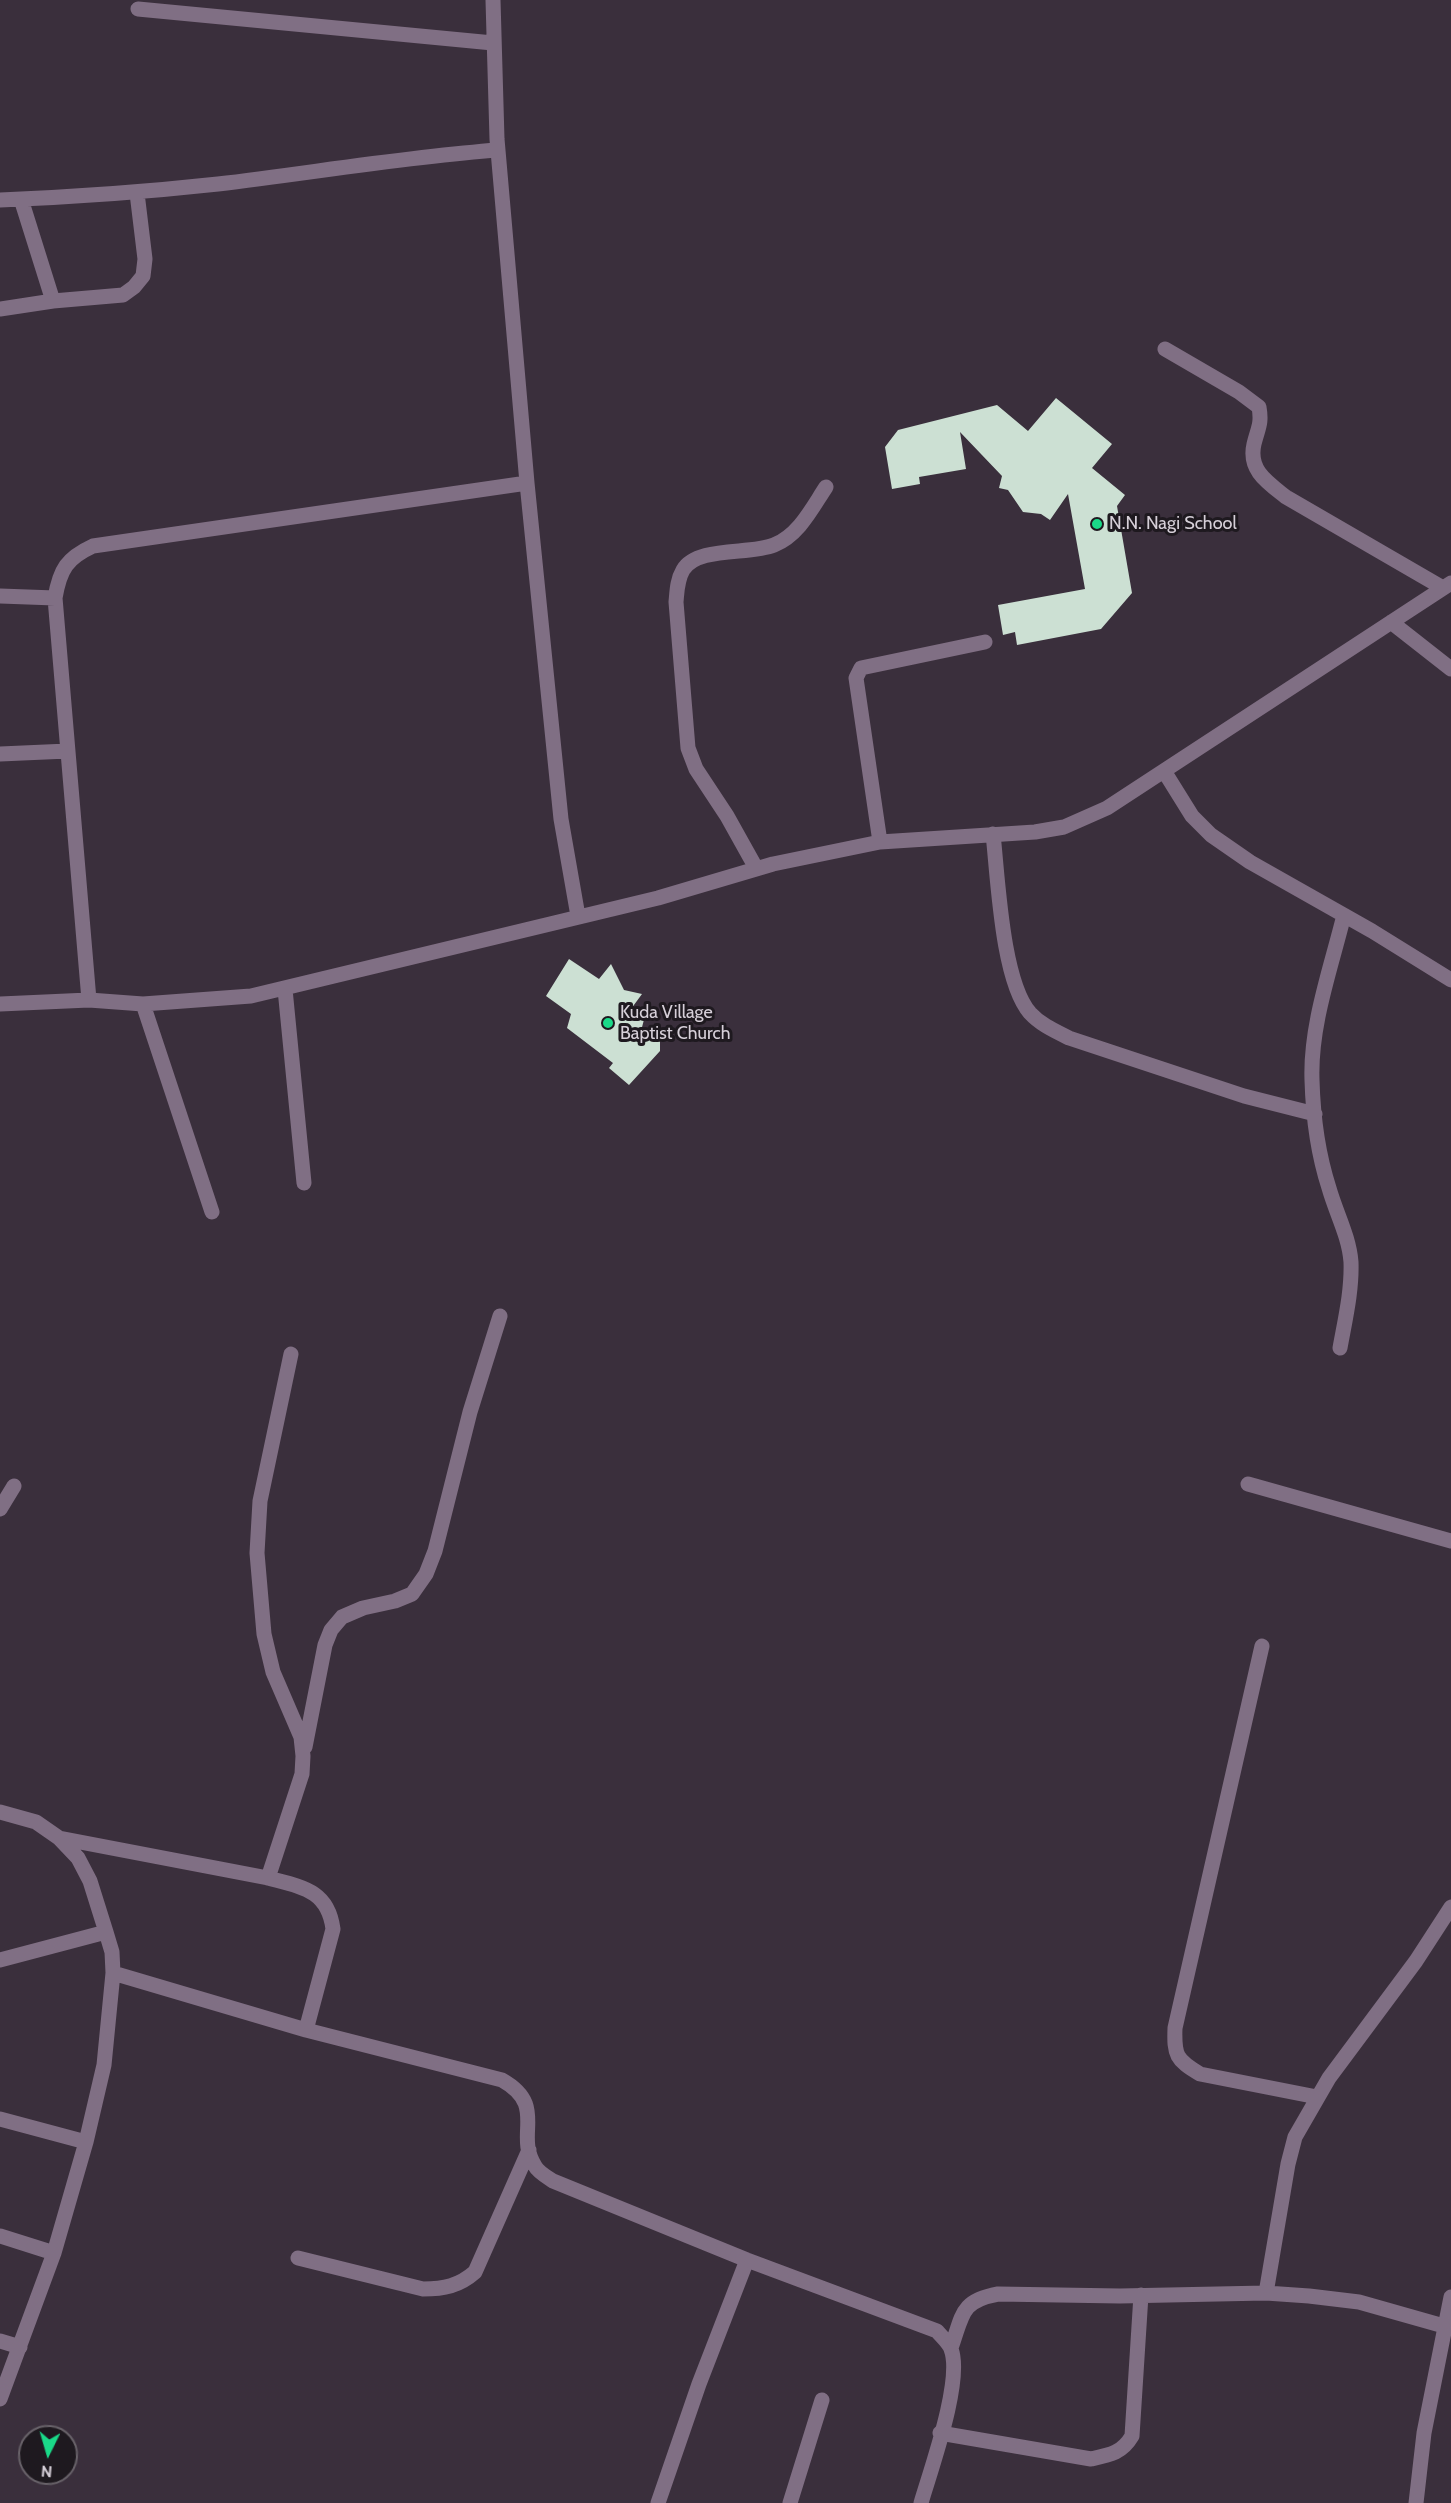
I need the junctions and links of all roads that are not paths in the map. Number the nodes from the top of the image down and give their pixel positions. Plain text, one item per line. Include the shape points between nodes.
1 (493, 0) edge
2 (138, 9) dead end
3 (493, 43) junction
4 (498, 150) junction
5 (137, 193) junction
6 (21, 199) junction
7 (0, 200) edge
8 (53, 301) junction
9 (0, 309) edge
10 (1165, 349) dead end
11 (527, 483) junction
12 (826, 487) dead end
13 (1447, 586) edge
14 (0, 596) edge
15 (55, 598) junction
16 (1391, 622) junction
17 (985, 642) dead end
18 (1451, 669) edge
19 (68, 751) junction
20 (0, 754) edge
21 (1164, 771) junction
22 (993, 834) junction
23 (880, 842) junction
24 (756, 868) junction
25 (1344, 915) junction
26 (578, 916) junction
27 (1451, 980) edge
28 (285, 989) junction
29 (89, 1000) junction
30 (0, 1004) edge
31 (143, 1004) junction
32 (1315, 1114) junction
33 (304, 1184) dead end
34 (212, 1212) dead end
35 (500, 1316) dead end
36 (1340, 1348) dead end
37 (291, 1354) dead end
38 (1248, 1484) dead end
39 (14, 1486) dead end
40 (0, 1509) edge
41 (1451, 1541) edge
42 (1262, 1646) dead end
43 (303, 1756) junction
44 (0, 1812) edge
45 (59, 1838) junction
46 (268, 1878) junction
47 (1451, 1907) edge
48 (106, 1932) junction
49 (0, 1960) edge
50 (113, 1973) junction
51 (306, 2030) junction
52 (1317, 2097) junction
53 (0, 2119) edge
54 (86, 2142) junction
55 (530, 2150) junction
56 (0, 2236) edge
57 (54, 2253) junction
58 (298, 2258) dead end
59 (747, 2260) junction
60 (1266, 2293) junction
61 (1141, 2295) junction
62 (1451, 2297) edge
63 (1448, 2328) edge
64 (0, 2341) edge
65 (20, 2347) junction
66 (951, 2348) junction
67 (0, 2399) edge
68 (822, 2400) dead end
69 (940, 2433) junction
70 (658, 2503) edge
71 (790, 2503) edge
72 (921, 2503) edge
73 (1416, 2503) edge

1 - 3 street
2 - 3 street
3 - 4 street
4 - 5 street via 418,156
4 - 11 street
5 - 6 street
5 - 8 street via 145,259 143,276 123,295
6 - 7 street
6 - 8 street
8 - 9 street
10 - 13 street via 1259,406 1262,421 1252,460 1269,484
11 - 15 street via 93,546 76,554 64,566
11 - 26 street via 561,819
12 - 24 street via 802,523 783,540 760,549 701,557 683,569 678,583 676,602 688,748 696,770
13 - 16 street
14 - 15 street
15 - 19 street
16 - 18 street
16 - 21 street
17 - 23 street via 861,668 858,672
19 - 20 street
19 - 29 street
21 - 22 street via 1089,818 1035,832
21 - 25 street via 1192,816 1210,835
22 - 23 street
22 - 32 street via 1007,956 1017,993 1044,1025 1069,1038 1244,1096
23 - 24 street
24 - 26 street via 658,898
25 - 27 street
25 - 32 street via 1318,1017 1312,1079
26 - 28 street
28 - 31 street via 251,996
28 - 33 street
29 - 30 street
29 - 31 street
31 - 34 street
32 - 36 street via 1328,1187 1351,1261
35 - 43 street via 426,1575 412,1594 342,1617 331,1630
37 - 43 street via 260,1502 257,1553 264,1634 276,1680 301,1737
38 - 41 street
39 - 40 street
42 - 52 street via 1175,2028 1174,2050 1183,2064 1200,2074
43 - 46 street via 302,1774
44 - 45 street via 36,1822
45 - 46 street
45 - 48 street via 78,1858 90,1881
46 - 51 street via 319,1896 331,1912 333,1929
47 - 52 street
48 - 49 street
48 - 50 street
50 - 51 street
50 - 54 street via 104,2065
51 - 55 street via 502,2080 516,2088 525,2100
52 - 60 street via 1295,2137
53 - 54 street
54 - 57 street
55 - 58 street via 475,2272 463,2283 423,2289
55 - 59 street via 535,2166 553,2181
56 - 57 street
57 - 65 street
59 - 66 street via 936,2331
59 - 70 street
60 - 61 street
60 - 63 street via 1338,2299
61 - 66 street via 980,2297 963,2313
61 - 69 street via 1132,2436 1124,2448 1091,2459
62 - 63 street
63 - 73 street via 1424,2433
64 - 65 street
65 - 67 street
66 - 69 street via 954,2364 950,2396
68 - 71 street
69 - 72 street

